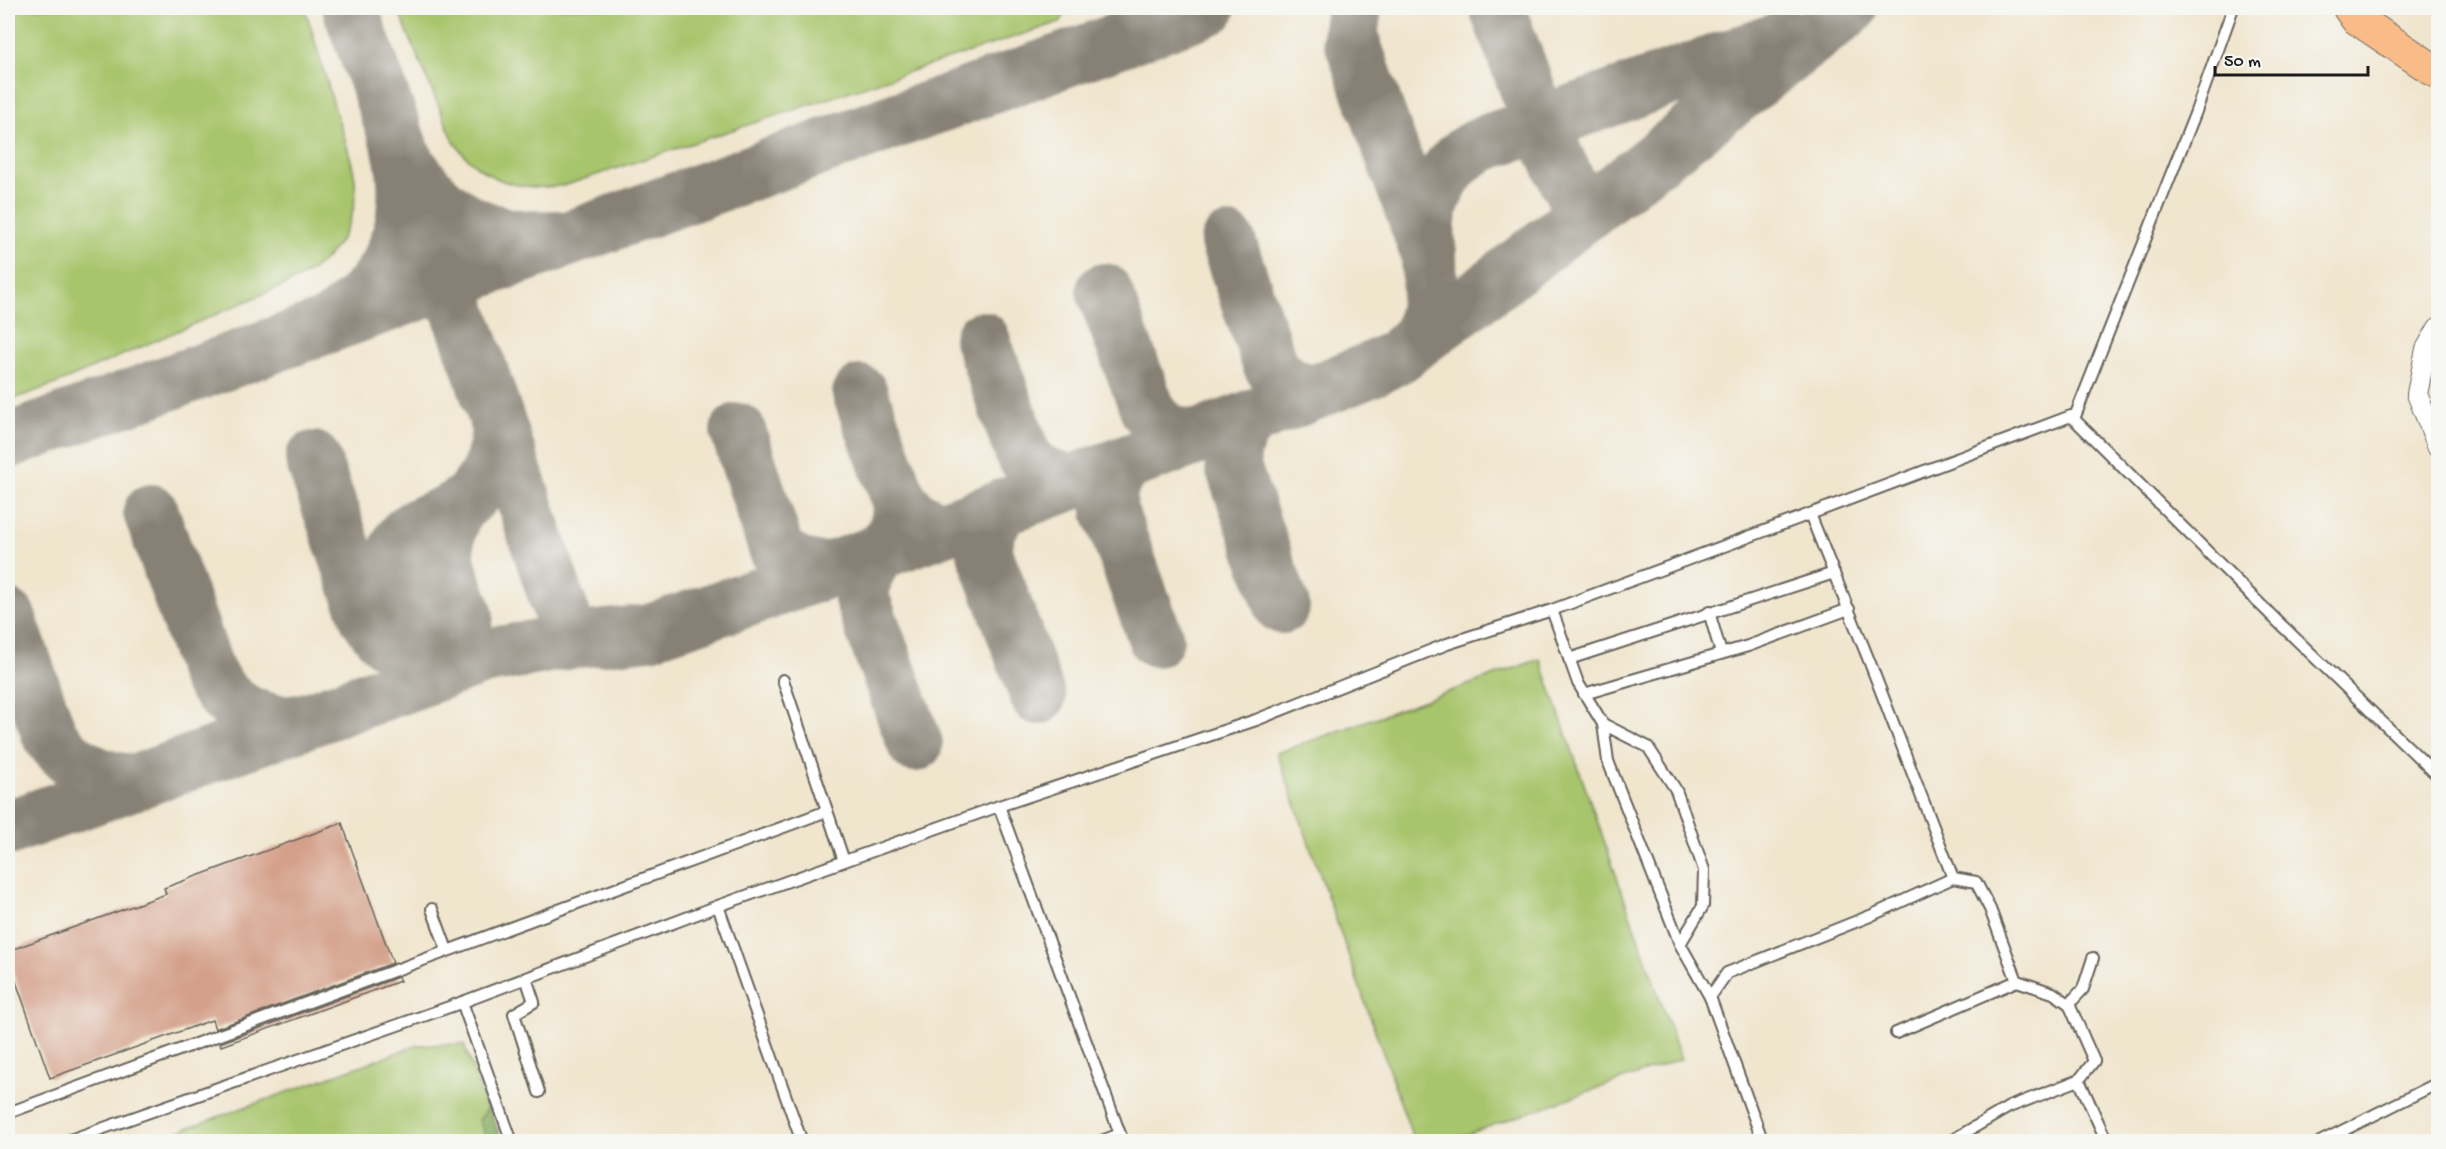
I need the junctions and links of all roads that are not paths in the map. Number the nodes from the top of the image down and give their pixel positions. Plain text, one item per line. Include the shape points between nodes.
1 (2233, 8) edge
2 (2349, 8) edge
3 (2439, 73) edge
4 (2439, 328) edge
5 (2432, 353) edge
6 (2074, 419) junction
7 (2439, 447) edge
8 (1810, 514) junction
9 (1834, 573) junction
10 (1849, 609) junction
11 (1552, 610) junction
12 (1709, 612) junction
13 (1721, 653) junction
14 (1569, 659) junction
15 (783, 681) dead end
16 (1584, 694) junction
17 (1603, 724) junction
18 (2439, 776) edge
19 (999, 806) junction
20 (827, 811) junction
21 (844, 861) junction
22 (1953, 878) junction
23 (718, 906) junction
24 (432, 909) dead end
25 (1680, 944) junction
26 (447, 950) junction
27 (2093, 958) dead end
28 (526, 978) junction
29 (2017, 981) junction
30 (1710, 997) junction
31 (462, 1002) junction
32 (2069, 1004) junction
33 (1896, 1033) dead end
34 (2079, 1080) junction
35 (2439, 1083) edge
36 (539, 1092) dead end
37 (8, 1113) edge
38 (1122, 1138) edge
39 (64, 1142) edge
40 (512, 1142) edge
41 (802, 1142) edge
42 (1099, 1142) edge
43 (1763, 1142) edge
44 (1949, 1142) edge
45 (2107, 1142) edge
46 (2320, 1142) edge

1 - 6 lane
2 - 3 main road via 2356,18
4 - 5 street
5 - 7 street via 2417,394
6 - 8 lane via 2071,416
6 - 18 lane
8 - 9 lane
8 - 11 lane
9 - 10 lane
9 - 12 lane
10 - 13 lane
10 - 22 lane
11 - 14 lane
11 - 19 lane via 1447,644 1256,720
12 - 13 lane
12 - 14 lane
13 - 16 lane
14 - 16 lane
15 - 20 lane
16 - 17 lane
17 - 25 lane via 1608,761
17 - 25 lane via 1648,747 1676,790 1704,870 1703,906
19 - 21 lane
19 - 38 lane
20 - 21 lane
20 - 26 lane
21 - 23 lane
22 - 29 lane via 1976,882
22 - 30 lane via 1727,973
23 - 28 lane
23 - 41 lane
24 - 26 lane
25 - 30 lane
26 - 37 lane
27 - 32 lane via 2083,989
28 - 31 lane
28 - 36 lane via 534,1002 514,1014
29 - 32 lane via 2053,993
29 - 33 lane
30 - 43 lane
31 - 39 lane
31 - 40 lane
32 - 34 lane via 2094,1062
34 - 44 lane via 2009,1107
34 - 45 lane
35 - 46 lane
38 - 42 lane

